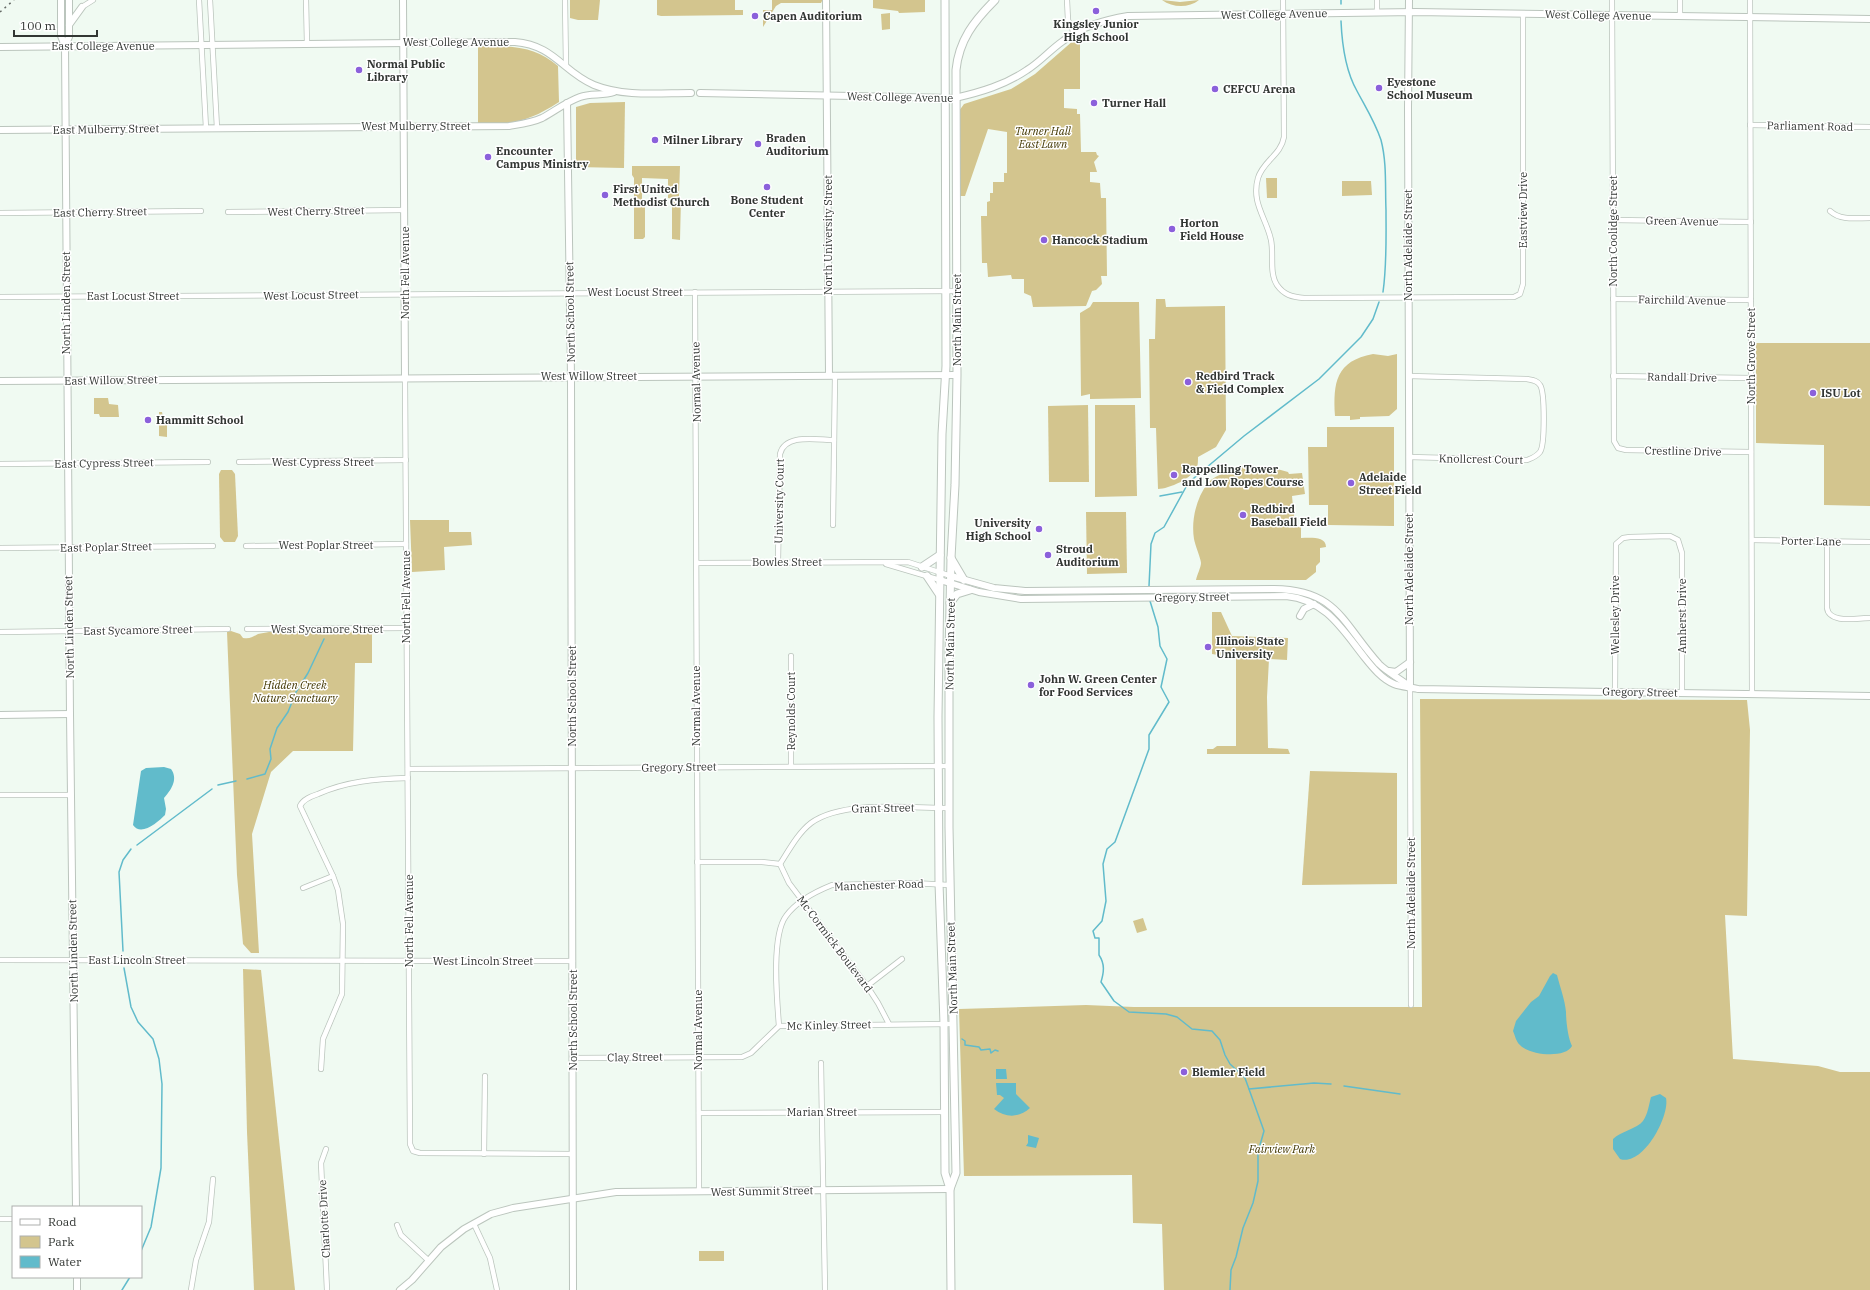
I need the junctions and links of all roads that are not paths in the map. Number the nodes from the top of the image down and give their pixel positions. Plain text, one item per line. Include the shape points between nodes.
1 (61, 0) edge
2 (70, 0) edge
3 (93, 0) edge
4 (199, 0) edge
5 (210, 0) edge
6 (306, 0) edge
7 (403, 0) edge
8 (565, 0) edge
9 (826, 0) edge
10 (945, 0) edge
11 (995, 0) edge
12 (1067, 0) edge
13 (1283, 0) edge
14 (1377, 0) edge
15 (1409, 0) edge
16 (1612, 0) edge
17 (1680, 0) edge
18 (1750, 0) edge
19 (82, 7) junction
20 (1377, 12) junction
21 (1409, 12) junction
22 (1283, 14) junction
23 (1524, 14) junction
24 (1613, 15) junction
25 (1680, 16) junction
26 (1751, 17) junction
27 (1870, 19) edge
28 (69, 25) junction
29 (1074, 33) junction
30 (403, 43) junction
31 (307, 44) junction
32 (207, 45) junction
33 (65, 46) junction
34 (0, 47) edge
35 (566, 66) junction
36 (614, 92) junction
37 (691, 93) dead end
38 (700, 93) dead end
39 (827, 95) junction
40 (945, 98) junction
41 (955, 98) junction
42 (567, 103) junction
43 (1750, 125) junction
44 (404, 127) junction
45 (1870, 127) edge
46 (211, 128) junction
47 (65, 129) junction
48 (0, 130) edge
49 (404, 210) junction
50 (201, 211) dead end
51 (1830, 211) dead end
52 (228, 212) dead end
53 (0, 213) edge
54 (66, 213) junction
55 (1870, 218) edge
56 (1613, 220) junction
57 (1750, 222) junction
58 (828, 291) junction
59 (946, 291) junction
60 (957, 291) junction
61 (695, 292) junction
62 (570, 293) junction
63 (405, 294) junction
64 (218, 296) joint
65 (0, 297) edge
66 (66, 297) junction
67 (1408, 297) junction
68 (1613, 299) junction
69 (1751, 300) junction
70 (946, 374) junction
71 (832, 375) junction
72 (957, 375) junction
73 (571, 376) junction
74 (696, 376) junction
75 (1409, 376) junction
76 (1613, 376) junction
77 (405, 378) junction
78 (1751, 378) junction
79 (221, 379) joint
80 (67, 380) junction
81 (0, 381) edge
82 (834, 440) junction
83 (1616, 446) joint
84 (1751, 452) junction
85 (1409, 457) junction
86 (406, 460) junction
87 (208, 462) dead end
88 (239, 462) dead end
89 (0, 464) edge
90 (68, 464) junction
91 (833, 525) dead end
92 (1619, 540) joint
93 (1752, 540) junction
94 (1827, 542) junction
95 (1870, 542) edge
96 (406, 544) junction
97 (213, 546) dead end
98 (246, 546) dead end
99 (68, 547) junction
100 (0, 548) edge
101 (940, 555) junction
102 (951, 558) junction
103 (778, 562) junction
104 (878, 562) junction
105 (696, 563) junction
106 (922, 567) junction
107 (940, 572) junction
108 (927, 576) junction
109 (950, 579) junction
110 (940, 580) junction
111 (964, 580) junction
112 (970, 590) junction
113 (940, 594) junction
114 (950, 603) junction
115 (1314, 604) junction
116 (1300, 616) dead end
117 (1870, 618) edge
118 (407, 628) junction
119 (228, 629) dead end
120 (247, 629) dead end
121 (69, 631) junction
122 (0, 632) edge
123 (791, 656) dead end
124 (1410, 662) junction
125 (1387, 671) junction
126 (1410, 687) junction
127 (1615, 692) junction
128 (1682, 693) junction
129 (1752, 694) junction
130 (1870, 696) edge
131 (70, 714) junction
132 (0, 715) edge
133 (791, 766) junction
134 (938, 766) junction
135 (949, 766) junction
136 (697, 767) junction
137 (572, 768) junction
138 (408, 769) junction
139 (408, 778) junction
140 (0, 795) edge
141 (71, 795) junction
142 (938, 808) junction
143 (949, 808) junction
144 (697, 862) junction
145 (780, 864) junction
146 (333, 876) junction
147 (939, 883) junction
148 (949, 885) junction
149 (303, 888) dead end
150 (803, 901) junction
151 (902, 959) dead end
152 (0, 960) edge
153 (73, 960) junction
154 (249, 961) joint
155 (344, 961) junction
156 (409, 961) junction
157 (573, 961) junction
158 (867, 986) junction
159 (1411, 1005) dead end
160 (889, 1024) junction
161 (946, 1024) junction
162 (780, 1026) junction
163 (698, 1057) junction
164 (573, 1058) junction
165 (821, 1063) dead end
166 (321, 1069) dead end
167 (485, 1076) dead end
168 (822, 1112) junction
169 (944, 1112) junction
170 (699, 1113) junction
171 (326, 1149) dead end
172 (484, 1154) junction
173 (572, 1154) junction
174 (213, 1179) dead end
175 (950, 1189) junction
176 (824, 1190) junction
177 (699, 1192) junction
178 (573, 1199) junction
179 (76, 1206) edge
180 (0, 1219) edge
181 (12, 1219) edge
182 (474, 1224) junction
183 (397, 1226) dead end
184 (429, 1261) junction
185 (77, 1278) edge
186 (77, 1290) edge
187 (191, 1290) edge
188 (327, 1290) edge
189 (400, 1290) edge
190 (497, 1290) edge
191 (573, 1290) edge
192 (825, 1290) edge
193 (951, 1290) edge

1 - 33 main road via 61,36
2 - 19 main road via 75,6
2 - 28 main road
3 - 19 street
4 - 32 street
5 - 32 street
6 - 31 street
7 - 30 main road, North Fell Avenue
8 - 35 street
9 - 39 main road, North University Street
10 - 40 main road, North Main Street
11 - 41 main road, North Main Street via 975,21 963,41 957,61
12 - 29 street via 1068,20
13 - 22 street
14 - 20 street
15 - 21 main road, North Adelaide Street
16 - 24 street, North Coolidge Street
17 - 25 street
18 - 26 street, North Grove Street
19 - 28 main road
20 - 21 main road, West College Avenue
20 - 22 main road, West College Avenue
21 - 23 main road, West College Avenue
21 - 67 main road, North Adelaide Street
22 - 29 main road, West College Avenue via 1128,16 1098,22
22 - 67 street via 1284,140 1276,154 1262,168 1256,192 1256,203 1271,240 1276,284 1284,293 1296,297
23 - 24 main road, West College Avenue
23 - 67 street, Eastview Drive via 1522,291 1514,297
24 - 25 main road, West College Avenue
24 - 56 street, North Coolidge Street
25 - 26 main road, West College Avenue
26 - 27 main road, West College Avenue
26 - 43 street, North Grove Street
28 - 33 main road via 69,37
29 - 41 main road, West College Avenue via 1027,70 1010,80 992,88
30 - 31 main road, West College Avenue
30 - 35 main road, West College Avenue via 523,43 542,49
30 - 44 main road, North Fell Avenue
31 - 32 main road, West College Avenue
32 - 33 main road, East College Avenue
32 - 46 street
32 - 46 street
33 - 34 main road, East College Avenue
33 - 47 main road, North Linden Street
35 - 36 main road, West College Avenue via 584,80
36 - 37 main road, West College Avenue
36 - 42 main road, West Mulberry Street via 582,96
38 - 39 main road, West College Avenue
39 - 40 main road, West College Avenue
39 - 58 main road, North University Street
40 - 41 main road, West College Avenue
40 - 59 main road, North Main Street
41 - 60 main road, North Main Street
42 - 44 main road, West Mulberry Street via 542,118 525,124
42 - 62 main road, North School Street
43 - 45 street, Parliament Road
43 - 57 street, North Grove Street
44 - 46 main road, West Mulberry Street
44 - 49 main road, North Fell Avenue
46 - 47 main road, East Mulberry Street
47 - 48 main road, East Mulberry Street
47 - 54 main road, North Linden Street
49 - 52 street, West Cherry Street
49 - 63 main road, North Fell Avenue
50 - 54 street, East Cherry Street
51 - 55 street via 1843,218
53 - 54 street, East Cherry Street
54 - 66 main road, North Linden Street
56 - 57 street, Green Avenue
56 - 68 street, North Coolidge Street
57 - 69 street, North Grove Street
58 - 59 street, West Locust Street
58 - 61 street, West Locust Street
58 - 71 main road, North University Street
59 - 60 street, West Locust Street
59 - 70 main road, North Main Street
60 - 72 main road, North Main Street
61 - 62 street, West Locust Street
61 - 74 street, Normal Avenue
62 - 63 street, West Locust Street
62 - 73 main road, North School Street
63 - 64 street, West Locust Street
63 - 77 main road, North Fell Avenue
64 - 66 street, East Locust Street
65 - 66 street, East Locust Street
66 - 80 main road, North Linden Street
67 - 75 main road, North Adelaide Street
68 - 69 street, Fairchild Avenue
68 - 76 street, North Coolidge Street
69 - 78 street, North Grove Street
70 - 71 main road, West Willow Street
70 - 72 main road, West Willow Street
70 - 101 main road, North Main Street via 942,434
71 - 74 main road, West Willow Street
71 - 82 street, North University Street
72 - 102 main road, North Main Street via 956,485
73 - 74 main road, West Willow Street
73 - 77 main road, West Willow Street
73 - 137 main road, North School Street
74 - 105 street, Normal Avenue
75 - 85 main road, North Adelaide Street
75 - 85 street, Knollcrest Court via 1535,380 1541,385 1543,395 1541,451 1535,457 1527,460
76 - 78 street, Randall Drive
76 - 83 street, North Coolidge Street
77 - 79 main road, West Willow Street
77 - 86 street, North Fell Avenue
78 - 84 street, North Grove Street
79 - 80 main road, East Willow Street
80 - 81 main road, East Willow Street
80 - 90 main road, North Linden Street
82 - 91 street, North University Street
82 - 103 street, University Court via 790,441 782,447
83 - 84 street, Crestline Drive via 1626,450
84 - 93 street, North Grove Street
85 - 124 main road, North Adelaide Street
86 - 88 street, West Cypress Street
86 - 96 street, North Fell Avenue
87 - 90 street, East Cypress Street
89 - 90 street, East Cypress Street
90 - 99 main road, North Linden Street
92 - 127 street, Wellesley Drive via 1614,549
92 - 128 street, Amherst Drive via 1630,537 1664,536 1678,540 1682,553
93 - 94 street, Porter Lane
93 - 129 street, North Grove Street
94 - 95 street, Porter Lane
94 - 117 street via 1827,608 1830,615 1838,619
96 - 98 street, West Poplar Street
96 - 118 street, North Fell Avenue
97 - 99 street, East Poplar Street
99 - 100 street, East Poplar Street
99 - 121 main road, North Linden Street
101 - 106 main road
101 - 107 main road, North Main Street
102 - 109 main road, North Main Street
102 - 111 main road
103 - 104 street, Bowles Street
103 - 105 street, Bowles Street
104 - 106 street, Bowles Street via 908,562
104 - 108 street, Bowles Street
105 - 136 street, Normal Avenue
106 - 107 street, Bowles Street
107 - 109 street, Bowles Street
107 - 110 main road, North Main Street
108 - 110 street, Bowles Street
108 - 113 main road
109 - 110 main road, Gregory Street
109 - 111 main road, Gregory Street
109 - 112 main road, Gregory Street
109 - 114 main road, North Main Street
110 - 113 main road, North Main Street
111 - 125 main road, Gregory Street via 994,588 1025,591 1274,589 1304,592 1320,598 1335,610
112 - 114 main road via 957,594
112 - 115 main road, Gregory Street via 1021,599 1286,596 1304,599
113 - 134 main road, North Main Street
114 - 135 main road, North Main Street
115 - 116 main road via 1304,609
115 - 126 main road, Gregory Street via 1329,613 1382,676 1395,684
118 - 120 street, West Sycamore Street
118 - 138 street, North Fell Avenue
119 - 121 street, East Sycamore Street
121 - 122 street, East Sycamore Street
121 - 131 main road, North Linden Street
123 - 133 street, Reynolds Court
124 - 125 main road via 1396,672
124 - 126 main road, North Adelaide Street
125 - 126 main road, Gregory Street
126 - 127 main road, Gregory Street via 1428,690
126 - 159 street, North Adelaide Street
127 - 128 main road, Gregory Street
128 - 129 main road, Gregory Street
129 - 130 main road, Gregory Street
131 - 132 main road
131 - 141 main road, North Linden Street
133 - 134 street, Gregory Street
133 - 136 street, Gregory Street
134 - 135 street, Gregory Street
134 - 142 main road, North Main Street
135 - 143 main road, North Main Street
136 - 137 street, Gregory Street
136 - 144 street, Normal Avenue
137 - 138 street, Gregory Street
137 - 157 main road, North School Street
138 - 139 street, North Fell Avenue
139 - 146 street via 348,783 302,802 300,809
139 - 156 street, North Fell Avenue
140 - 141 street
141 - 153 main road, North Linden Street
142 - 143 street, Grant Street
142 - 145 street, Grant Street via 837,810 823,816 801,833
142 - 147 main road, North Main Street
143 - 148 main road, North Main Street
144 - 145 street
144 - 163 street, Normal Avenue
145 - 150 street, Mc Cormick Boulevard via 789,883
146 - 149 street
146 - 155 street via 342,908
147 - 148 street, Manchester Road
147 - 150 street, Manchester Road via 841,884 821,890
147 - 161 main road, North Main Street
148 - 175 main road, North Main Street via 956,1173
150 - 158 street, Mc Cormick Boulevard
150 - 162 street, Manchester Road via 786,916 779,932 776,954
151 - 158 street
152 - 153 street, East Lincoln Street
153 - 154 street, East Lincoln Street
153 - 179 main road, North Linden Street
154 - 155 street, West Lincoln Street
155 - 156 street, West Lincoln Street
155 - 166 street via 342,994 323,1039
156 - 157 street, West Lincoln Street
156 - 172 street, North Fell Avenue via 410,1144 413,1151 420,1153
157 - 164 main road, North School Street
158 - 160 street, Mc Cormick Boulevard
160 - 161 street, Mc Kinley Street
160 - 162 street, Mc Kinley Street
161 - 169 main road, North Main Street
162 - 163 street, Mc Kinley Street via 751,1053 742,1057
163 - 164 street, Clay Street
163 - 170 street, Normal Avenue
164 - 173 main road, North School Street
165 - 168 street
167 - 172 street
168 - 169 street, Marian Street
168 - 170 street, Marian Street
168 - 176 street
169 - 175 main road, North Main Street via 945,1173
170 - 177 street, Normal Avenue
171 - 188 street, Charlotte Drive via 321,1163
172 - 173 street
173 - 178 main road, North School Street
174 - 187 street via 209,1222 196,1260
175 - 176 main road, West Summit Street
175 - 193 main road, North Main Street
176 - 177 main road, West Summit Street
176 - 192 street
177 - 178 main road, West Summit Street via 616,1192
178 - 182 main road, West Summit Street via 509,1209 491,1214
178 - 191 main road, North School Street
180 - 181 street
182 - 184 main road, West Summit Street via 449,1241
182 - 190 street via 490,1258
183 - 184 street via 401,1235
184 - 189 main road, West Summit Street
185 - 186 main road

